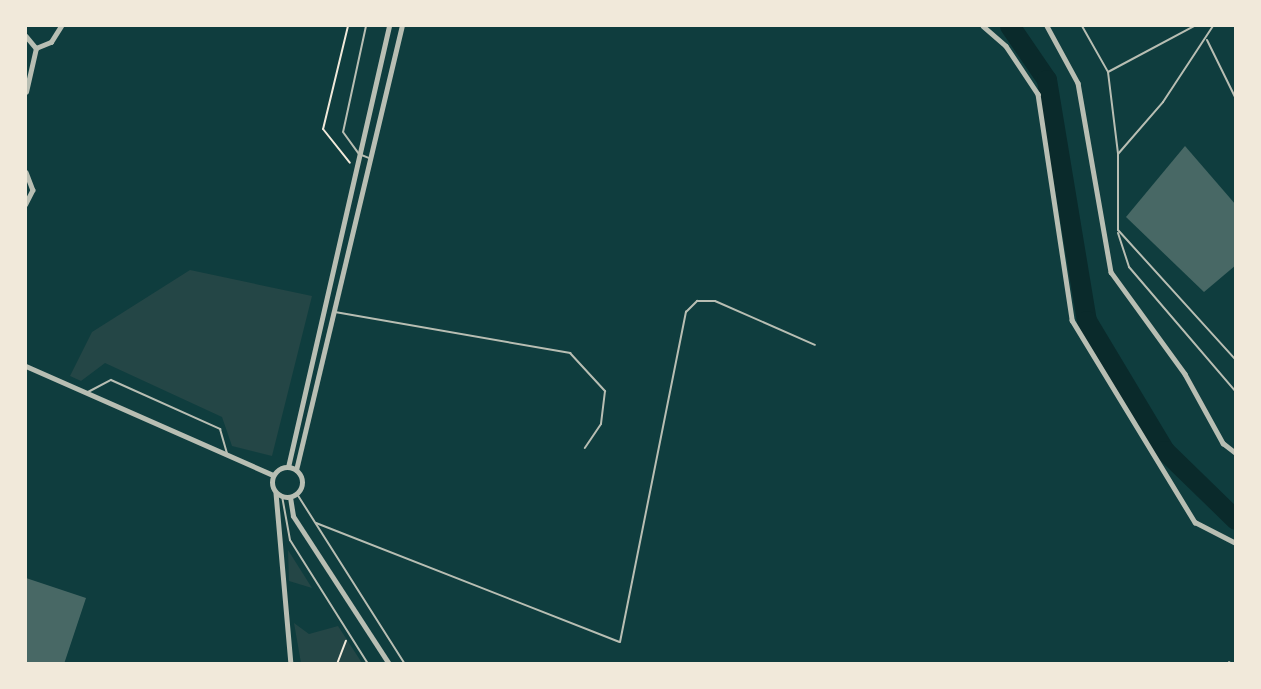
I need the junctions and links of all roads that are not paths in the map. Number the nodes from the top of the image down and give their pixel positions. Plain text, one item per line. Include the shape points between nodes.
1 (62, 26) edge
2 (366, 26) edge
3 (389, 26) edge
4 (402, 26) edge
5 (983, 26) edge
6 (1047, 26) edge
7 (1082, 26) edge
8 (1194, 26) edge
9 (1213, 26) edge
10 (26, 36) edge
11 (1207, 40) junction
12 (36, 48) junction
13 (1108, 72) junction
14 (26, 92) edge
15 (1236, 99) edge
16 (359, 154) junction
17 (1118, 154) junction
18 (372, 159) junction
19 (26, 172) edge
20 (26, 188) edge
21 (33, 190) junction
22 (26, 204) edge
23 (1118, 230) junction
24 (335, 312) junction
25 (815, 345) dead end
26 (1236, 360) edge
27 (26, 366) edge
28 (1236, 392) edge
29 (87, 393) junction
30 (585, 448) dead end
31 (1236, 453) edge
32 (227, 454) junction
33 (288, 467) junction
34 (296, 470) junction
35 (273, 475) junction
36 (297, 494) junction
37 (279, 495) junction
38 (290, 497) junction
39 (316, 524) junction
40 (1236, 543) edge
41 (291, 663) edge
42 (368, 663) edge
43 (389, 663) edge
44 (405, 663) edge

1 - 12 street via 51,42
2 - 16 lane via 343,132
3 - 16 street
4 - 18 street
5 - 40 street via 1006,46 1038,94 1072,320 1195,522
6 - 31 street via 1078,83 1111,272 1185,374 1223,443
7 - 13 lane
8 - 13 lane
9 - 11 lane
10 - 12 street
11 - 15 lane
11 - 17 lane
12 - 14 street
13 - 17 lane
16 - 18 lane
16 - 33 street
17 - 23 lane
18 - 24 street
19 - 21 street
20 - 21 street
21 - 22 street
23 - 26 lane
23 - 28 lane via 1129,267
24 - 30 lane via 570,353 605,391 601,424
24 - 34 street
25 - 39 lane via 715,301 697,301 686,312 620,642
27 - 29 street
29 - 32 street
29 - 32 lane via 111,380 220,429
32 - 35 street
33 - 34 street
33 - 35 street
34 - 36 street via 302,481
35 - 37 street
36 - 38 street
36 - 39 lane
37 - 38 street
37 - 41 street
37 - 42 lane via 290,540
38 - 43 street via 290,508
39 - 44 lane

